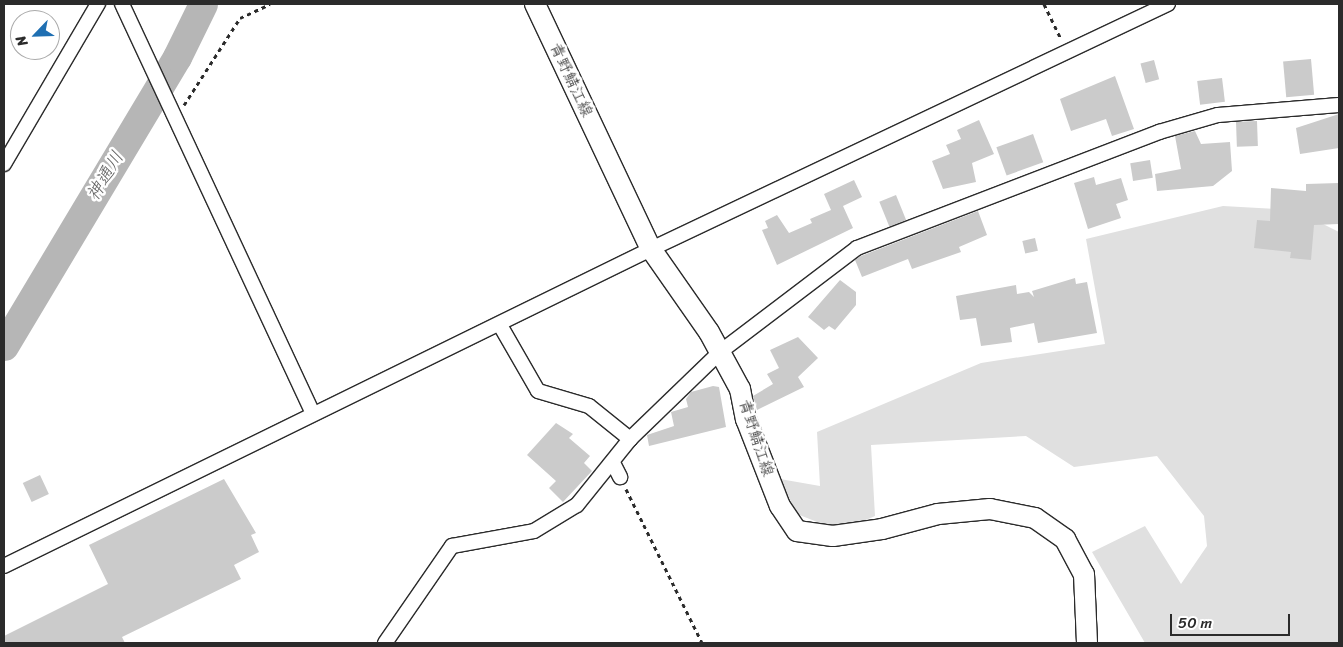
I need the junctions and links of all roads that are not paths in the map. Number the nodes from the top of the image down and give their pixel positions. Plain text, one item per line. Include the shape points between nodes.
1 (98, 4) edge
2 (122, 4) edge
3 (535, 4) edge
4 (1168, 4) edge
5 (1339, 105) edge
6 (4, 164) edge
7 (651, 249) junction
8 (500, 325) junction
9 (720, 352) junction
10 (314, 414) junction
11 (630, 439) junction
12 (613, 463) junction
13 (620, 477) road end
14 (4, 566) edge
15 (385, 643) edge
16 (1087, 643) edge

1 - 6 street
2 - 10 street
3 - 7 main road, 青野鯖江線
4 - 7 street
5 - 9 street via 1218,116 1159,132 857,248
7 - 8 street
7 - 9 main road, 青野鯖江線
8 - 10 street
8 - 11 street via 538,391 589,406
9 - 11 street
9 - 16 main road, 青野鯖江線 via 740,390 746,419 780,506 797,531 833,536 882,529 938,514 990,509 1035,518 1065,539 1084,574
10 - 14 street
11 - 12 street
12 - 13 street
12 - 15 street via 577,505 534,531 452,546

